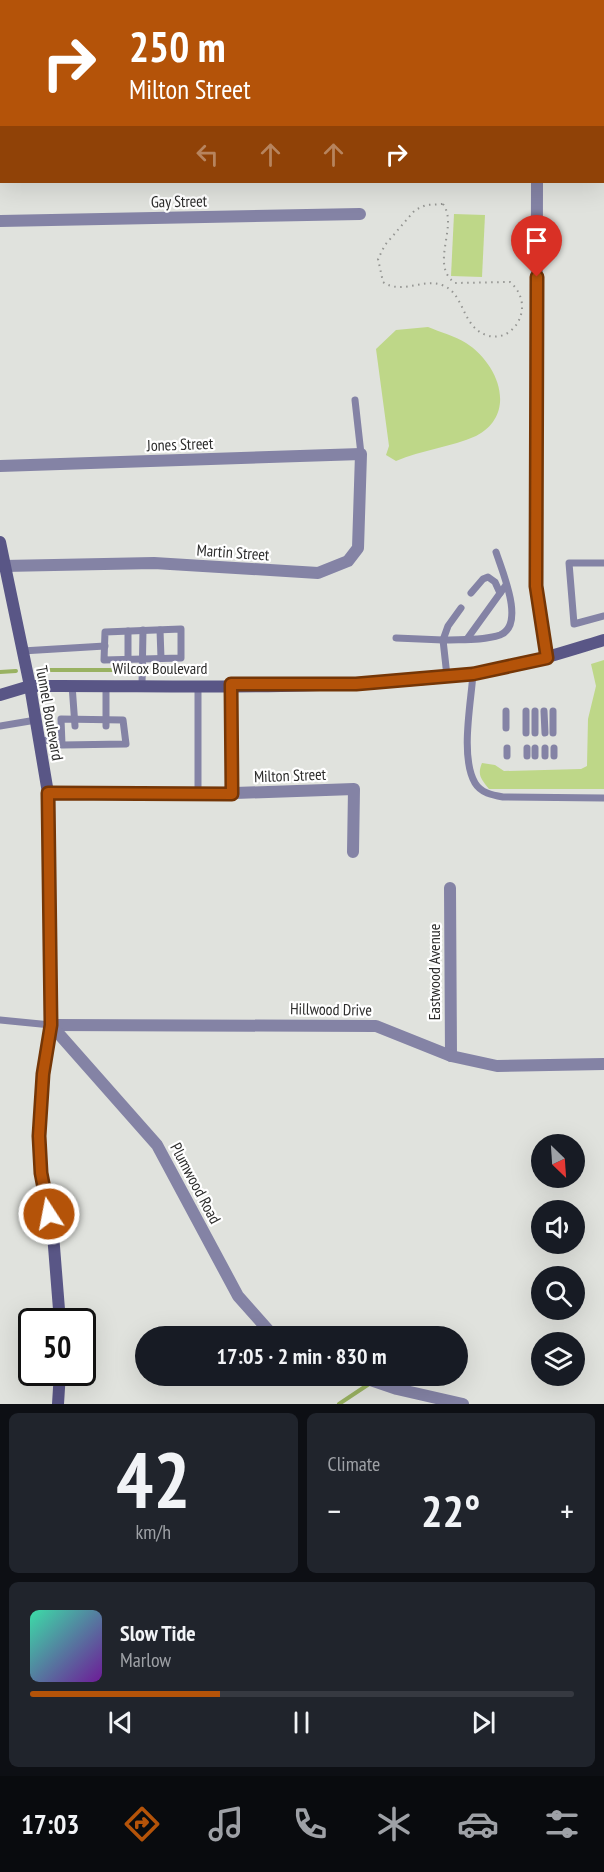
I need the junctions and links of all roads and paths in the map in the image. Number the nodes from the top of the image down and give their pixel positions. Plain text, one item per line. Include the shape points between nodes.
1 (537, 183) edge
2 (360, 214) dead end
3 (0, 221) edge
4 (510, 282) joint
5 (355, 400) dead end
6 (361, 454) junction
7 (0, 466) edge
8 (0, 542) edge
9 (496, 552) dead end
10 (604, 563) edge
11 (4, 566) junction
12 (506, 585) junction
13 (471, 593) dead end
14 (500, 593) junction
15 (460, 608) dead end
16 (604, 616) edge
17 (143, 630) junction
18 (160, 630) junction
19 (128, 631) junction
20 (396, 638) dead end
21 (467, 639) junction
22 (443, 640) junction
23 (604, 640) edge
24 (105, 646) junction
25 (22, 651) junction
26 (161, 658) junction
27 (547, 658) junction
28 (129, 659) junction
29 (143, 659) junction
30 (473, 674) junction
31 (447, 676) junction
32 (231, 684) junction
33 (72, 685) junction
34 (106, 685) junction
35 (142, 685) junction
36 (198, 685) junction
37 (30, 686) junction
38 (0, 695) edge
39 (506, 711) dead end
40 (526, 711) dead end
41 (535, 711) dead end
42 (544, 711) dead end
43 (553, 711) dead end
44 (36, 720) junction
45 (75, 722) junction
46 (106, 722) junction
47 (0, 726) edge
48 (506, 728) dead end
49 (535, 733) dead end
50 (544, 733) dead end
51 (554, 733) dead end
52 (526, 734) dead end
53 (61, 739) junction
54 (39, 741) junction
55 (526, 748) dead end
56 (535, 748) dead end
57 (554, 748) dead end
58 (526, 756) dead end
59 (536, 756) dead end
60 (554, 756) dead end
61 (48, 793) junction
62 (198, 794) junction
63 (232, 794) junction
64 (604, 798) edge
65 (353, 852) dead end
66 (450, 888) dead end
67 (0, 1020) edge
68 (51, 1025) junction
69 (451, 1056) junction
70 (604, 1064) edge
71 (59, 1308) edge
72 (265, 1326) edge
73 (59, 1386) edge
74 (389, 1386) edge
75 (58, 1404) edge
76 (463, 1404) edge

1 - 27 street via 536,586
2 - 3 street, Gay Street
4 - 4 path via 519,290 522,313 515,328 488,336 469,322 452,290 439,284 390,287 383,282 378,259 415,210 443,204 448,225 444,262 451,280
5 - 6 lane
6 - 7 street, Jones Street
6 - 11 street, Martin Street via 358,548 348,561 318,573 154,563
8 - 11 main road, Tunnel Boulevard
9 - 12 lane
10 - 16 lane via 569,563 574,624
11 - 25 main road, Tunnel Boulevard
12 - 14 lane
12 - 21 lane via 513,611 507,631
13 - 14 lane via 488,578
14 - 21 lane
15 - 22 lane
17 - 18 lane
17 - 19 lane
17 - 29 lane
18 - 26 lane
18 - 26 lane via 181,629 181,658
19 - 24 lane via 105,632
19 - 28 lane
20 - 22 lane
21 - 22 lane
22 - 31 lane
23 - 27 main road, Wilcox Boulevard
24 - 25 lane
24 - 28 lane via 104,660
25 - 37 main road, Tunnel Boulevard
26 - 29 lane
27 - 30 main road, Wilcox Boulevard
28 - 29 lane
29 - 35 lane
30 - 31 main road, Wilcox Boulevard
30 - 64 lane via 468,754 475,784 488,794 503,797
31 - 32 main road, Wilcox Boulevard via 356,684
32 - 36 main road, Wilcox Boulevard
32 - 63 lane
33 - 34 main road, Wilcox Boulevard
33 - 37 main road, Wilcox Boulevard
33 - 45 lane
34 - 35 main road, Wilcox Boulevard
34 - 46 lane
35 - 36 main road, Wilcox Boulevard
36 - 62 lane
37 - 38 main road, Wilcox Boulevard
37 - 44 main road, Tunnel Boulevard
39 - 48 lane
40 - 52 lane
41 - 49 lane
42 - 50 lane
43 - 51 lane
44 - 47 lane
44 - 54 main road, Tunnel Boulevard
45 - 46 lane
45 - 53 lane via 61,719
46 - 53 lane via 123,720 126,744 62,745
53 - 54 lane
54 - 61 main road, Tunnel Boulevard
55 - 58 lane
56 - 59 lane
57 - 60 lane
61 - 62 street, Milton Street
61 - 68 main road, Tunnel Boulevard
62 - 63 street, Milton Street
63 - 65 street, Milton Street via 354,789
66 - 69 street, Eastwood Avenue
67 - 68 lane
68 - 69 street, Hillwood Drive via 376,1026
68 - 71 main road, Tunnel Boulevard via 39,1136
68 - 72 street, Plumwood Road via 157,1145 238,1296
69 - 70 street, Hillwood Drive via 497,1066
73 - 75 main road
74 - 76 street

